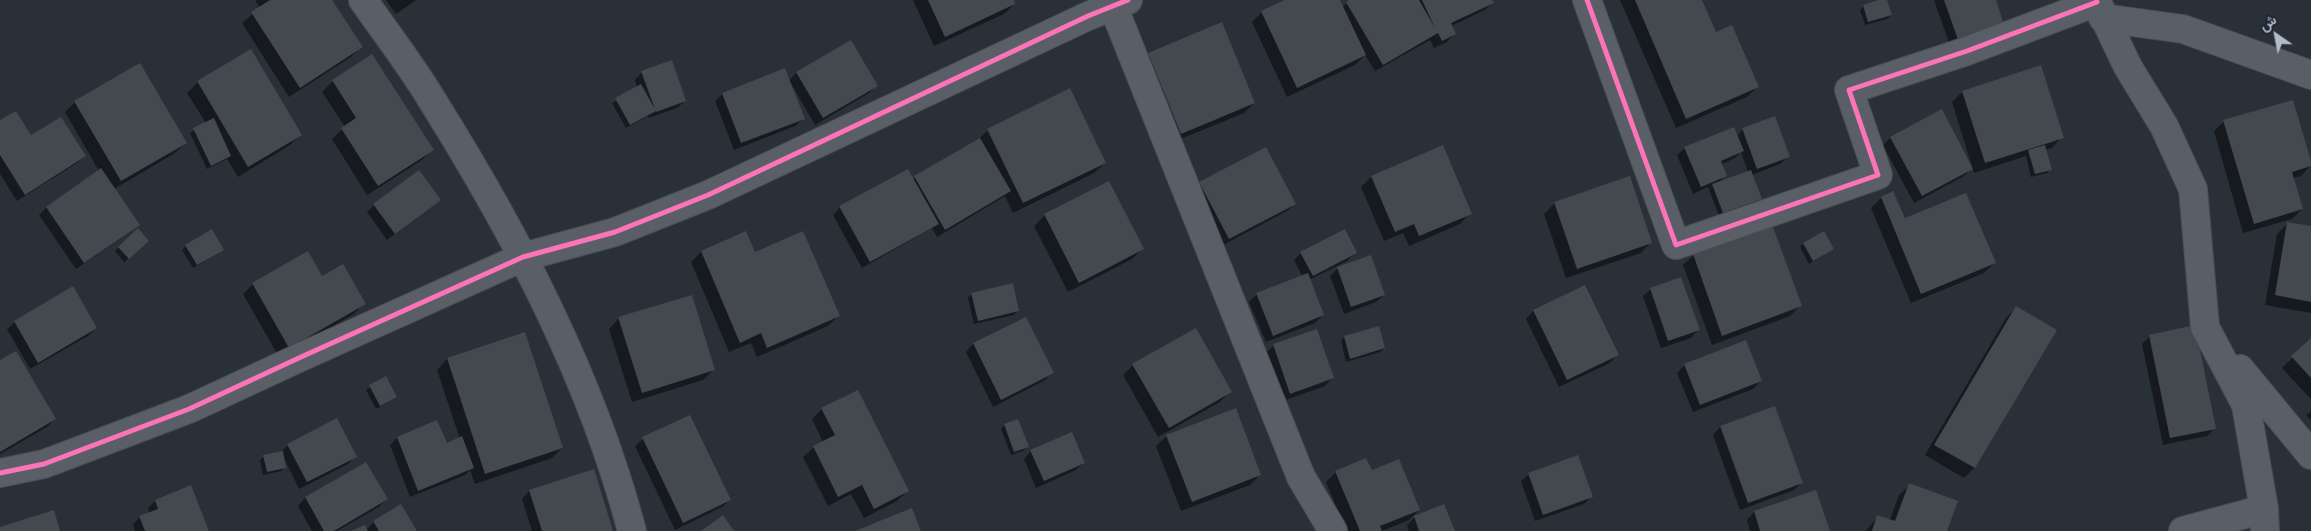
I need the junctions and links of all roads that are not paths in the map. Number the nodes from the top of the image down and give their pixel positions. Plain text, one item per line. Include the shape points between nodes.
1 (363, 0) edge
2 (1587, 0) edge
3 (1121, 3) edge
4 (2099, 7) edge
5 (1084, 8) edge
6 (2311, 75) edge
7 (523, 257) junction
8 (2205, 328) junction
9 (2311, 455) edge
10 (0, 473) edge
11 (2265, 520) edge
12 (632, 531) edge
13 (1332, 531) edge
14 (2183, 531) edge

1 - 7 street via 432,99
2 - 4 street via 1676,245 1878,175 1849,90
3 - 5 street
3 - 13 street via 1301,477
4 - 6 street via 2183,29
4 - 8 street via 2128,67 2164,126 2193,189
5 - 7 street via 708,195 615,232
7 - 10 street via 189,410 44,464
7 - 12 street via 593,408
8 - 9 street
8 - 11 street via 2246,405
11 - 14 street

